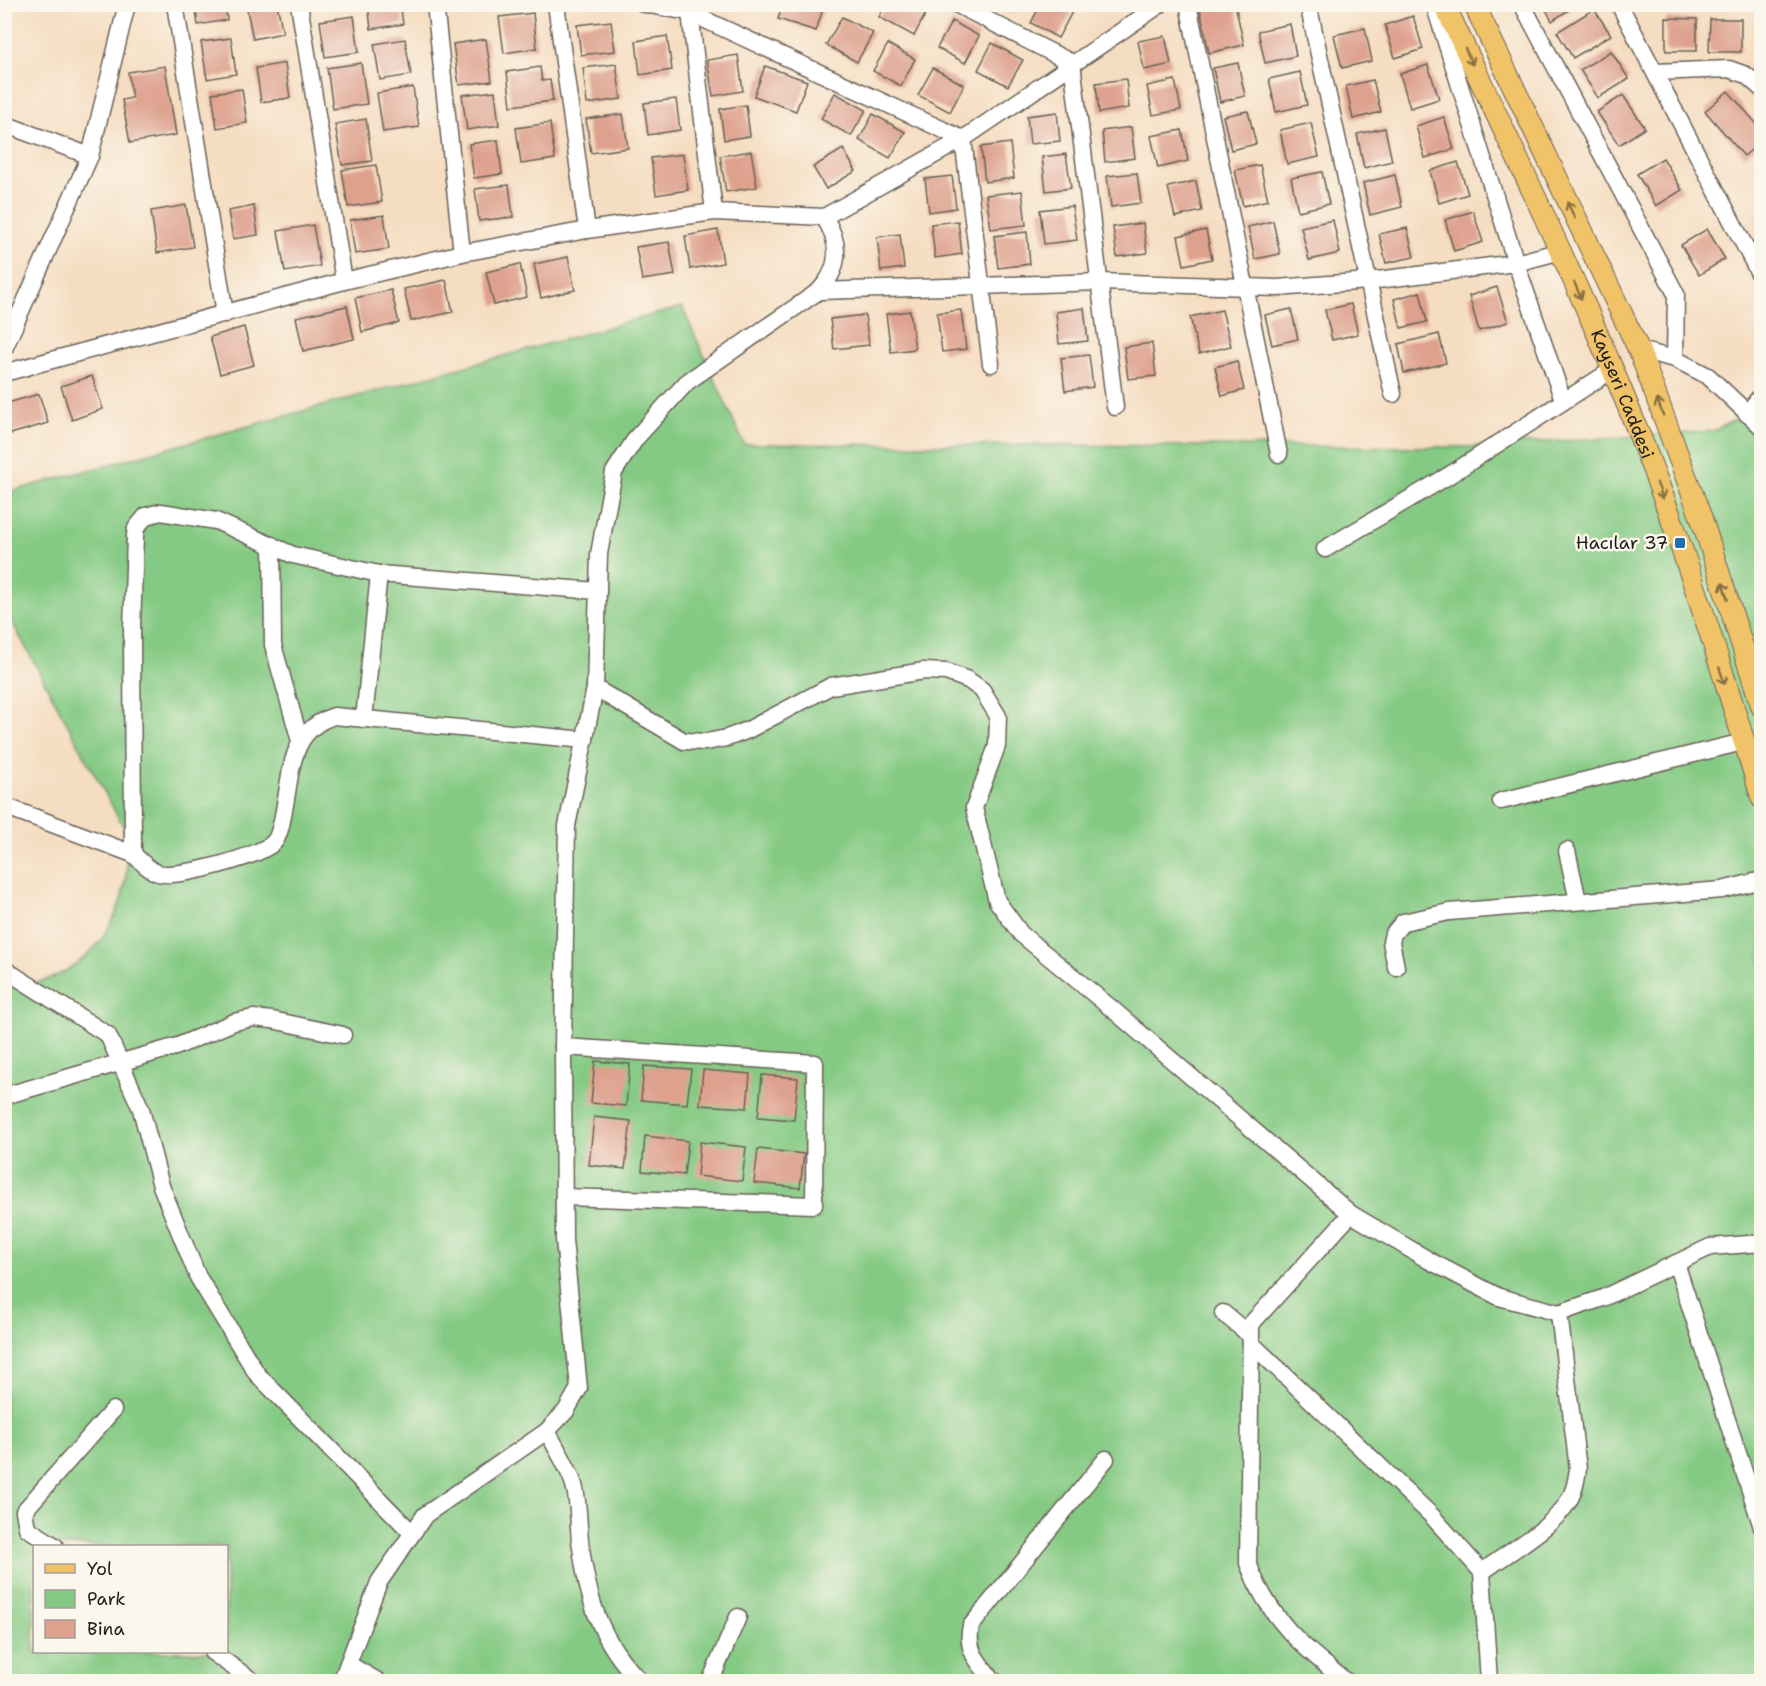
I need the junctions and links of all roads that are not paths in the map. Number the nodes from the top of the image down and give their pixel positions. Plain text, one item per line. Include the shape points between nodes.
1 (127, 4) edge
2 (175, 4) edge
3 (299, 4) edge
4 (435, 4) edge
5 (556, 4) edge
6 (644, 4) edge
7 (956, 4) edge
8 (1161, 4) edge
9 (1188, 4) edge
10 (1308, 4) edge
11 (1434, 4) edge
12 (1444, 4) edge
13 (1474, 4) edge
14 (1522, 4) edge
15 (1619, 4) edge
16 (688, 8) edge
17 (1072, 63) junction
18 (1654, 72) junction
19 (1761, 89) edge
20 (4, 124) edge
21 (963, 139) junction
22 (90, 156) junction
23 (714, 212) junction
24 (824, 217) junction
25 (587, 230) junction
26 (1561, 251) junction
27 (462, 253) junction
28 (1515, 263) junction
29 (1761, 279) edge
30 (344, 281) junction
31 (1369, 281) junction
32 (1101, 282) junction
33 (1244, 286) junction
34 (983, 287) junction
35 (819, 291) junction
36 (225, 314) junction
37 (4, 349) edge
38 (1639, 350) junction
39 (1675, 359) junction
40 (991, 364) dead end
41 (1612, 370) junction
42 (4, 373) edge
43 (1393, 394) dead end
44 (1761, 394) edge
45 (1563, 400) junction
46 (1115, 407) dead end
47 (1754, 418) edge
48 (1761, 428) edge
49 (1279, 454) dead end
50 (272, 545) junction
51 (1325, 549) dead end
52 (380, 574) junction
53 (598, 591) junction
54 (595, 688) junction
55 (1761, 706) edge
56 (364, 718) junction
57 (585, 740) junction
58 (300, 741) junction
59 (1743, 742) junction
60 (1761, 798) edge
61 (1501, 801) dead end
62 (4, 806) edge
63 (1568, 851) dead end
64 (133, 854) junction
65 (1761, 880) edge
66 (1578, 902) junction
67 (1396, 967) dead end
68 (4, 969) edge
69 (343, 1035) dead end
70 (563, 1047) junction
71 (121, 1062) junction
72 (4, 1096) edge
73 (564, 1197) junction
74 (1351, 1214) junction
75 (1761, 1243) edge
76 (1676, 1263) junction
77 (1223, 1313) dead end
78 (1559, 1313) junction
79 (1251, 1340) junction
80 (113, 1410) dead end
81 (547, 1431) junction
82 (1106, 1459) dead end
83 (1761, 1527) edge
84 (412, 1533) junction
85 (53, 1545) edge
86 (1482, 1572) junction
87 (738, 1617) dead end
88 (213, 1653) edge
89 (348, 1664) junction
90 (255, 1682) edge
91 (341, 1682) edge
92 (379, 1682) edge
93 (641, 1682) edge
94 (710, 1682) edge
95 (995, 1682) edge
96 (1347, 1682) edge
97 (1489, 1682) edge

1 - 22 street
2 - 36 street
3 - 30 street
4 - 27 street
5 - 25 street
6 - 16 street
7 - 17 street
8 - 17 street
9 - 33 street
10 - 31 street
11 - 28 street
12 -> 26 main road, Kayseri Caddesi
38 -> 13 main road, Kayseri Caddesi
14 - 39 street via 1676,294
15 - 18 street
16 - 21 street
16 - 23 street
17 - 21 street
17 - 32 street
18 - 19 street via 1728,69 1746,75
18 - 29 street
20 - 22 street
21 - 24 street
21 - 34 street
22 - 37 street
23 - 24 street
23 - 25 street
24 - 35 street via 835,239 836,263 831,278
25 - 27 street
26 - 28 street
26 -> 41 main road, Kayseri Caddesi
27 - 30 street
28 - 31 street
28 - 45 street
30 - 36 street
31 - 33 street via 1277,288
31 - 43 street
32 - 33 street
32 - 34 street
32 - 46 street
33 - 49 street
34 - 35 street
34 - 40 street
35 - 53 street via 687,382 636,438 614,472 599,555
36 - 42 street
38 - 39 street
55 -> 38 main road, Kayseri Caddesi via 1702,520
39 - 47 street via 1708,376
41 - 45 street
41 -> 59 main road, Kayseri Caddesi via 1680,543
44 - 47 street
45 - 51 street via 1448,476
47 - 48 street
50 - 52 street via 293,555
50 - 58 street via 273,645
50 - 64 street via 216,521 161,512 146,516 136,528 132,629
52 - 53 street
52 - 56 street
53 - 54 street
54 - 57 street
54 - 74 street via 684,741 706,742 748,730 831,686 924,670 968,680 992,703 1000,731 974,808 997,901 1021,934
56 - 57 street
56 - 58 street via 334,716 320,720
57 - 70 street via 567,826
58 - 64 street via 280,829 270,846 253,855 172,876 145,866
59 - 60 main road, Kayseri Caddesi
59 - 61 street
62 - 64 street
63 - 66 street
65 - 66 street via 1722,890
66 - 67 street via 1449,912 1404,922 1391,942
68 - 71 street via 108,1035
69 - 71 street via 253,1018
70 - 73 street
70 - 73 street via 815,1063 814,1205
71 - 72 street
71 - 84 street via 141,1109 161,1186 198,1277 257,1374
73 - 81 street via 564,1240 579,1388 566,1411
74 - 78 street via 1499,1297
74 - 79 street via 1251,1324
75 - 76 street via 1710,1247
76 - 78 street via 1604,1298
76 - 83 street
77 - 79 street
78 - 86 street via 1578,1469 1575,1488 1554,1518
79 - 86 street via 1431,1515
79 - 96 street via 1248,1563 1258,1590 1274,1614 1296,1640
80 - 85 street via 24,1511 27,1528
81 - 84 street via 424,1515
81 - 93 street via 574,1486 589,1590 603,1634 621,1663
82 - 95 street via 971,1626 969,1646
84 - 89 street via 379,1582
86 - 97 street
87 - 94 street
88 - 90 street
89 - 91 street
89 - 92 street

